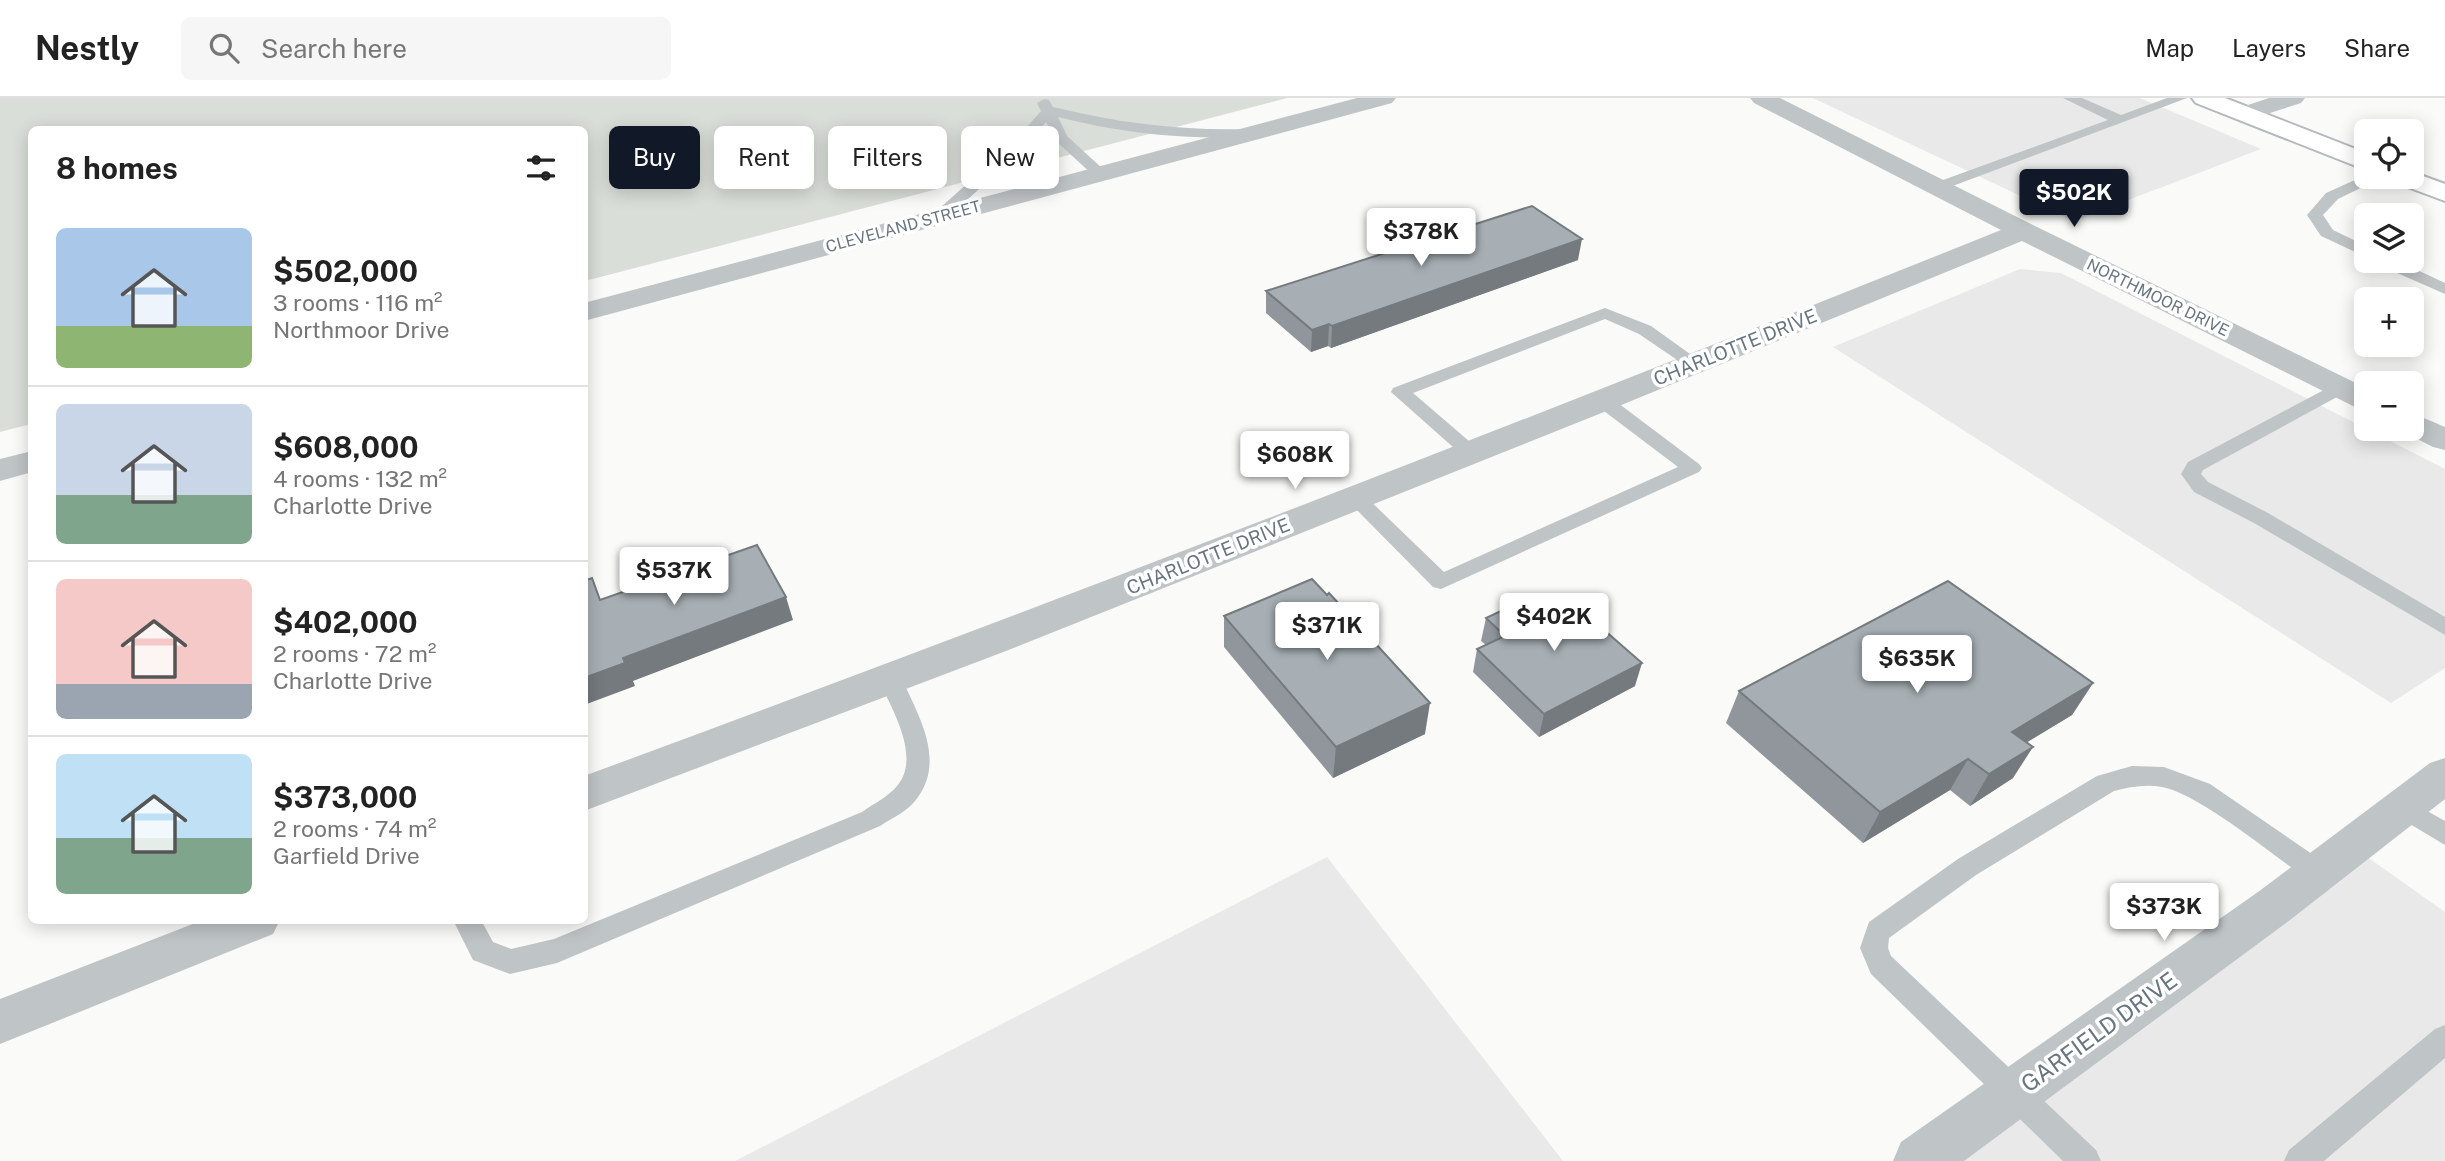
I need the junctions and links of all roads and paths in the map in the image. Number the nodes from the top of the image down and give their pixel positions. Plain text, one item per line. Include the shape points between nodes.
1 (1384, 98) edge
2 (1762, 98) edge
3 (2070, 98) edge
4 (2180, 98) edge
5 (2204, 98) edge
6 (2293, 98) edge
7 (1045, 104) edge
8 (2245, 114) junction
9 (2121, 120) junction
10 (1258, 132) junction
11 (2354, 157) edge
12 (1099, 173) junction
13 (2424, 185) edge
14 (2354, 186) edge
15 (1937, 187) junction
16 (2445, 193) edge
17 (939, 217) junction
18 (2023, 231) junction
19 (2354, 246) edge
20 (2411, 273) edge
21 (2445, 289) edge
22 (588, 311) edge
23 (1695, 364) junction
24 (2341, 387) junction
25 (2354, 394) edge
26 (1603, 401) junction
27 (2424, 429) edge
28 (2445, 440) edge
29 (1470, 452) junction
30 (28, 462) edge
31 (0, 470) edge
32 (1355, 498) junction
33 (2442, 625) edge
34 (890, 679) junction
35 (2445, 775) edge
36 (588, 792) edge
37 (2404, 808) junction
38 (2445, 834) edge
39 (2319, 873) junction
40 (247, 924) edge
41 (469, 924) edge
42 (0, 1022) edge
43 (2445, 1039) edge
44 (2014, 1094) junction
45 (1920, 1161) edge
46 (2085, 1161) edge
47 (2300, 1161) edge

1 - 10 street, CLEVELAND STREET
2 - 15 street, NORTHMOOR DRIVE
3 - 9 lane
4 - 9 lane
5 - 8 main road
6 - 8 street
7 - 10 lane via 1156,132 1198,136
7 - 12 lane via 1061,138
7 - 17 lane via 1016,148
8 - 11 main road
9 - 15 lane
10 - 12 street, CLEVELAND STREET
12 - 17 street, CLEVELAND STREET
13 - 16 main road
14 - 19 lane via 2332,196 2315,215 2327,233
15 - 18 street, NORTHMOOR DRIVE
17 - 22 street, CLEVELAND STREET
18 - 23 street, CHARLOTTE DRIVE
18 - 24 street, NORTHMOOR DRIVE
20 - 21 lane
23 - 26 street, CHARLOTTE DRIVE
23 - 29 lane via 1645,330 1605,313 1400,392
24 - 25 street, NORTHMOOR DRIVE
24 - 33 lane via 2195,466 2192,474 2201,487
26 - 29 street, CHARLOTTE DRIVE
26 - 32 lane via 1692,468 1441,582
27 - 28 street
29 - 32 street, CHARLOTTE DRIVE
30 - 31 street
32 - 34 street, CHARLOTTE DRIVE
34 - 36 street, CHARLOTTE DRIVE
34 - 41 lane via 919,752 918,776 906,794 871,819 557,951 510,961 483,951
35 - 37 street, GARFIELD DRIVE
37 - 38 lane
37 - 39 street, GARFIELD DRIVE
39 - 44 street, GARFIELD DRIVE
39 - 44 lane via 2202,790 2164,777 2132,776 2106,783 1930,892 1879,930 1873,953
40 - 42 street
43 - 47 lane
44 - 45 street, GARFIELD DRIVE
44 - 46 lane

